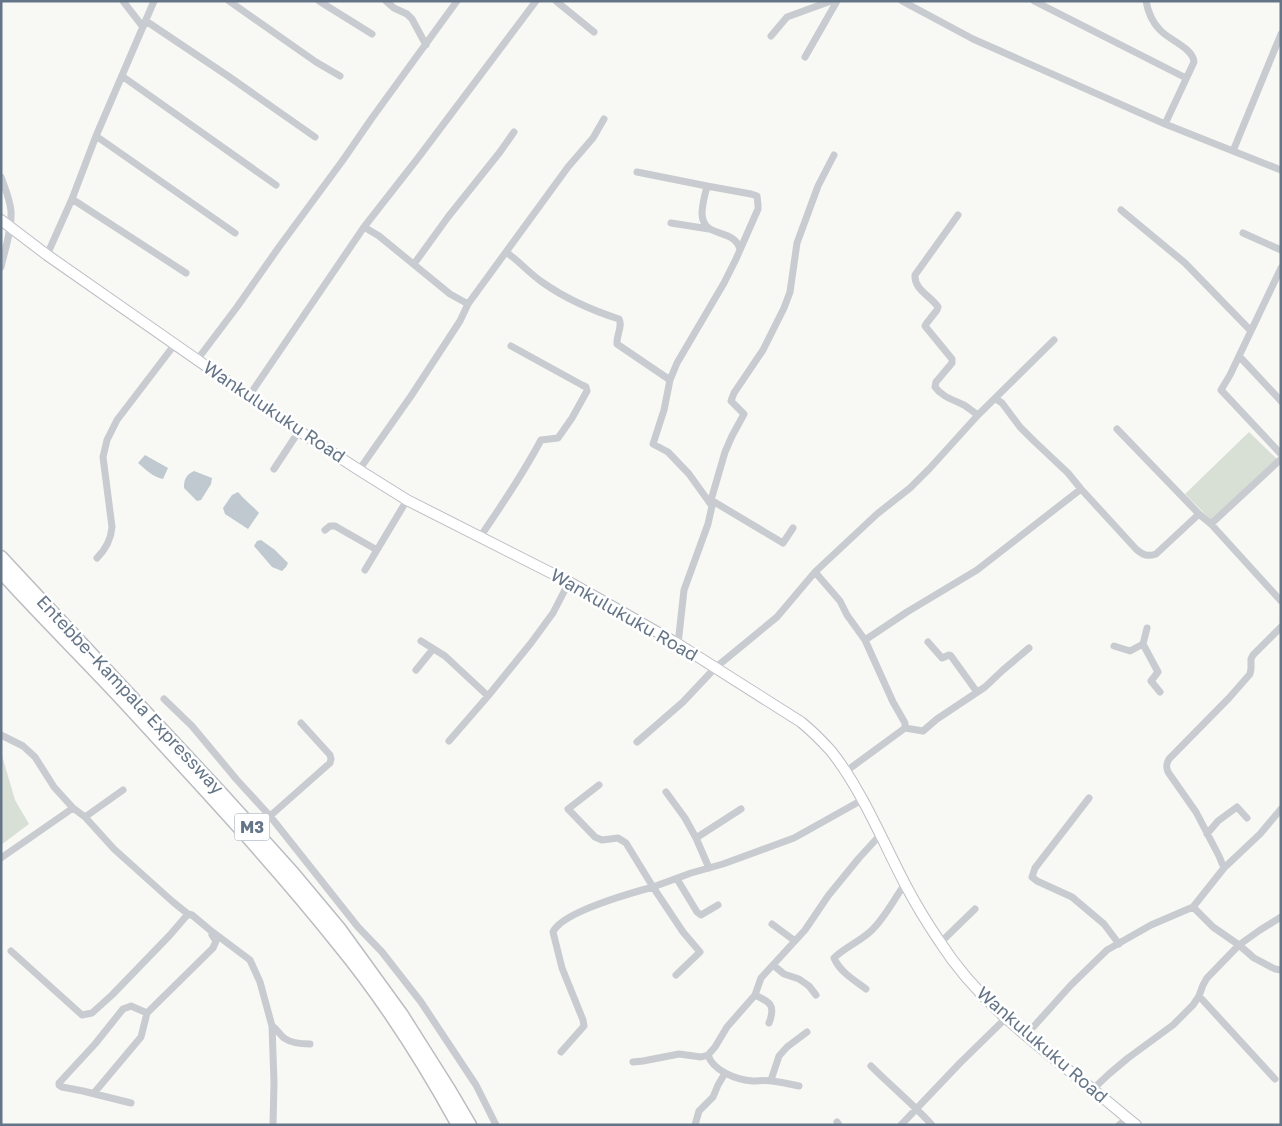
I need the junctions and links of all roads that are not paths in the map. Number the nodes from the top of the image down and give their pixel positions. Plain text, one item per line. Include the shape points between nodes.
1 (123, 1) edge
2 (154, 1) edge
3 (320, 1) edge
4 (386, 1) edge
5 (457, 1) edge
6 (536, 1) edge
7 (556, 1) edge
8 (831, 1) edge
9 (837, 1) edge
10 (902, 1) edge
11 (1034, 1) edge
12 (1146, 1) edge
13 (232, 2) edge
14 (145, 24) junction
15 (594, 32) dead end
16 (372, 34) dead end
17 (1281, 34) edge
18 (771, 36) dead end
19 (426, 45) junction
20 (805, 57) dead end
21 (122, 76) junction
22 (340, 76) dead end
23 (1186, 78) junction
24 (604, 119) dead end
25 (1164, 124) junction
26 (514, 132) dead end
27 (96, 136) junction
28 (315, 137) dead end
29 (1233, 151) junction
30 (834, 155) dead end
31 (1281, 170) edge
32 (637, 172) dead end
33 (1, 177) edge
34 (276, 185) dead end
35 (708, 186) junction
36 (72, 199) junction
37 (1121, 210) dead end
38 (958, 215) dead end
39 (1, 220) edge
40 (671, 222) dead end
41 (364, 227) junction
42 (10, 228) junction
43 (709, 229) junction
44 (235, 233) dead end
45 (1243, 233) dead end
46 (740, 249) junction
47 (1281, 250) edge
48 (506, 252) junction
49 (48, 255) junction
50 (414, 264) junction
51 (1, 267) edge
52 (1281, 268) edge
53 (186, 273) dead end
54 (468, 304) junction
55 (1251, 331) junction
56 (1054, 340) dead end
57 (175, 344) junction
58 (510, 346) dead end
59 (1239, 356) junction
60 (197, 360) junction
61 (670, 380) junction
62 (249, 396) junction
63 (996, 399) junction
64 (1281, 401) edge
65 (978, 415) junction
66 (1117, 429) dead end
67 (299, 431) junction
68 (1281, 454) edge
69 (1281, 459) edge
70 (274, 468) dead end
71 (359, 470) junction
72 (1081, 489) junction
73 (407, 500) junction
74 (711, 503) junction
75 (1199, 514) junction
76 (1212, 524) junction
77 (792, 528) dead end
78 (325, 530) dead end
79 (480, 537) junction
80 (377, 550) junction
81 (1, 557) edge
82 (97, 558) dead end
83 (365, 570) dead end
84 (1, 572) edge
85 (815, 572) junction
86 (569, 582) junction
87 (1281, 601) edge
88 (1281, 627) edge
89 (1147, 628) dead end
90 (865, 640) junction
91 (421, 641) dead end
92 (928, 642) dead end
93 (678, 644) junction
94 (1143, 644) junction
95 (1114, 646) dead end
96 (433, 648) junction
97 (1029, 648) dead end
98 (715, 668) junction
99 (416, 670) dead end
100 (977, 692) junction
101 (1160, 692) dead end
102 (488, 696) junction
103 (164, 699) dead end
104 (301, 723) dead end
105 (905, 728) junction
106 (1, 735) edge
107 (449, 741) dead end
108 (638, 742) dead end
109 (845, 772) junction
110 (600, 785) dead end
111 (123, 790) dead end
112 (666, 792) dead end
113 (1089, 798) dead end
114 (862, 800) junction
115 (73, 808) junction
116 (741, 809) dead end
117 (1281, 810) edge
118 (270, 816) junction
119 (85, 817) junction
120 (1247, 818) dead end
121 (880, 834) junction
122 (1207, 834) junction
123 (696, 838) junction
124 (1, 858) edge
125 (708, 868) junction
126 (1224, 868) junction
127 (677, 879) junction
128 (905, 884) junction
129 (653, 887) junction
130 (718, 905) dead end
131 (1193, 907) junction
132 (975, 909) dead end
133 (188, 914) junction
134 (1281, 917) edge
135 (772, 924) dead end
136 (210, 930) junction
137 (794, 941) junction
138 (940, 943) junction
139 (1119, 944) junction
140 (1239, 945) junction
141 (11, 950) dead end
142 (773, 965) junction
143 (1281, 970) edge
144 (676, 975) dead end
145 (866, 989) dead end
146 (754, 995) junction
147 (816, 995) dead end
148 (1199, 996) junction
149 (147, 1013) junction
150 (1006, 1018) junction
151 (769, 1023) dead end
152 (272, 1026) junction
153 (807, 1032) dead end
154 (1026, 1035) junction
155 (310, 1044) dead end
156 (561, 1052) dead end
157 (708, 1055) junction
158 (633, 1062) dead end
159 (871, 1066) dead end
160 (724, 1073) junction
161 (1275, 1079) dead end
162 (771, 1080) junction
163 (799, 1086) dead end
164 (1093, 1089) junction
165 (94, 1093) junction
166 (131, 1103) dead end
167 (917, 1108) junction
168 (1132, 1121) edge
169 (274, 1125) edge
170 (458, 1125) edge
171 (470, 1125) edge
172 (496, 1125) edge
173 (695, 1125) edge
174 (901, 1125) edge
175 (932, 1125) edge
176 (1119, 1125) edge

1 - 14 street
2 - 14 street
3 - 16 street
4 - 19 street via 412,19
5 - 19 street
6 - 41 street
7 - 15 street
8 - 18 street via 787,17
9 - 20 street
10 - 25 street via 973,39
11 - 23 street
12 - 23 street via 1152,20 1160,30 1194,58
13 - 22 street
14 - 21 street
14 - 28 street
17 - 29 street
19 - 60 street
21 - 27 street
21 - 34 street
23 - 25 street
24 - 48 street
25 - 29 street
26 - 50 street
27 - 36 street
27 - 44 street
29 - 31 street
30 - 74 street via 818,186 797,243 790,292 784,308 763,350 731,401 744,414 725,452
32 - 35 street
33 - 42 street via 9,198
35 - 43 street via 702,216
35 - 46 street via 757,196 758,209
36 - 49 street
36 - 53 street
37 - 55 street via 1185,263
38 - 65 street via 915,275 915,280 938,307 925,326 952,359 935,388
39 - 42 main road, Wankulukuku Road
40 - 43 street
41 - 50 street
41 - 62 street
42 - 49 main road, Wankulukuku Road
42 - 51 street
43 - 46 street via 733,238
45 - 47 street
46 - 61 street
48 - 54 street
48 - 61 street via 562,295 619,319 617,344
49 - 57 main road, Wankulukuku Road
50 - 54 street via 450,294
52 - 55 street
54 - 71 street via 460,321
55 - 59 street
56 - 63 street
57 - 60 main road, Wankulukuku Road
57 - 82 street via 117,420 107,440 103,457 112,527 107,547
58 - 79 street via 586,387 587,391 558,438 541,440 519,480
59 - 64 street
59 - 68 street via 1221,390
60 - 62 main road, Wankulukuku Road
61 - 74 street via 653,444 668,452
62 - 67 main road, Wankulukuku Road
63 - 65 street
63 - 72 street
65 - 85 street via 910,488
66 - 75 street
67 - 70 street
67 - 71 main road, Wankulukuku Road
69 - 76 street
71 - 73 main road, Wankulukuku Road
72 - 75 street via 1143,555 1156,554
72 - 90 street via 977,570
73 - 79 main road, Wankulukuku Road
73 - 80 street
74 - 77 street via 783,544
74 - 93 street via 708,524 684,590
75 - 76 street
76 - 87 street
78 - 80 street via 335,526
79 - 86 main road, Wankulukuku Road
80 - 83 street
81 - 171 highway, Entebbe–Kampala Expressway / M3 via 222,794 339,928 402,1015
84 - 170 highway, Entebbe–Kampala Expressway / M3 via 278,870 376,995
85 - 90 street via 840,600
85 - 98 street via 777,617
86 - 93 main road, Wankulukuku Road
86 - 102 street via 553,613
88 - 122 street via 1253,655 1252,669 1247,678 1167,762 1168,772
89 - 94 street
90 - 105 street
91 - 96 street
92 - 100 street via 942,658 951,656
93 - 98 main road, Wankulukuku Road
94 - 95 street via 1130,651
94 - 101 street via 1158,672 1151,681
96 - 99 street
96 - 102 street
97 - 100 street
98 - 108 street
98 - 109 main road, Wankulukuku Road via 801,722 832,752
100 - 105 street via 923,731
102 - 107 street
103 - 118 street via 192,726
104 - 118 street via 330,754 330,763
105 - 109 street
106 - 115 street via 23,746 35,757 54,787
109 - 114 main road, Wankulukuku Road
110 - 129 street via 568,809 595,837 602,840 618,838 626,843
111 - 119 street
112 - 123 street
113 - 139 street via 1035,868 1032,877 1072,897 1100,920
114 - 121 main road, Wankulukuku Road
114 - 125 street via 794,838
115 - 119 street
115 - 124 street
116 - 123 street
117 - 126 street
118 - 172 street via 421,1002 476,1085
119 - 133 street via 114,849
120 - 122 street via 1237,807
121 - 128 main road, Wankulukuku Road
121 - 137 street
122 - 126 street
123 - 125 street
125 - 127 street
126 - 131 street
127 - 129 street
127 - 130 street via 697,912 702,915
128 - 138 main road, Wankulukuku Road
128 - 145 street via 872,930 834,958 850,978
129 - 144 street via 700,952
129 - 156 street via 572,916 552,932 584,1026
131 - 139 street via 1150,925
131 - 140 street via 1213,927
132 - 138 street
133 - 136 street
133 - 141 street via 92,1013 82,1015
134 - 140 street
135 - 137 street
136 - 149 street via 216,940 213,948
136 - 152 street via 250,960 260,982
137 - 142 street
138 - 150 main road, Wankulukuku Road via 983,997
139 - 154 street via 1107,950 1071,985
140 - 143 street via 1254,958
140 - 148 street via 1207,978
142 - 146 street via 761,978
142 - 147 street via 784,974 799,979
146 - 151 street via 768,1001 772,1007
146 - 157 street
148 - 161 street
148 - 164 street via 1173,1025
149 - 165 street via 141,1037
149 - 165 street via 131,1006 123,1009 59,1083 62,1087
150 - 154 main road, Wankulukuku Road
150 - 167 street
152 - 155 street via 285,1039
152 - 169 street
153 - 162 street via 779,1056
154 - 164 main road, Wankulukuku Road
157 - 158 street via 679,1054
157 - 160 street
159 - 167 street
160 - 162 street via 752,1081
160 - 173 street via 713,1097 699,1111
162 - 163 street
164 - 168 main road, Wankulukuku Road
165 - 166 street
167 - 174 street
167 - 175 street
168 - 176 street

